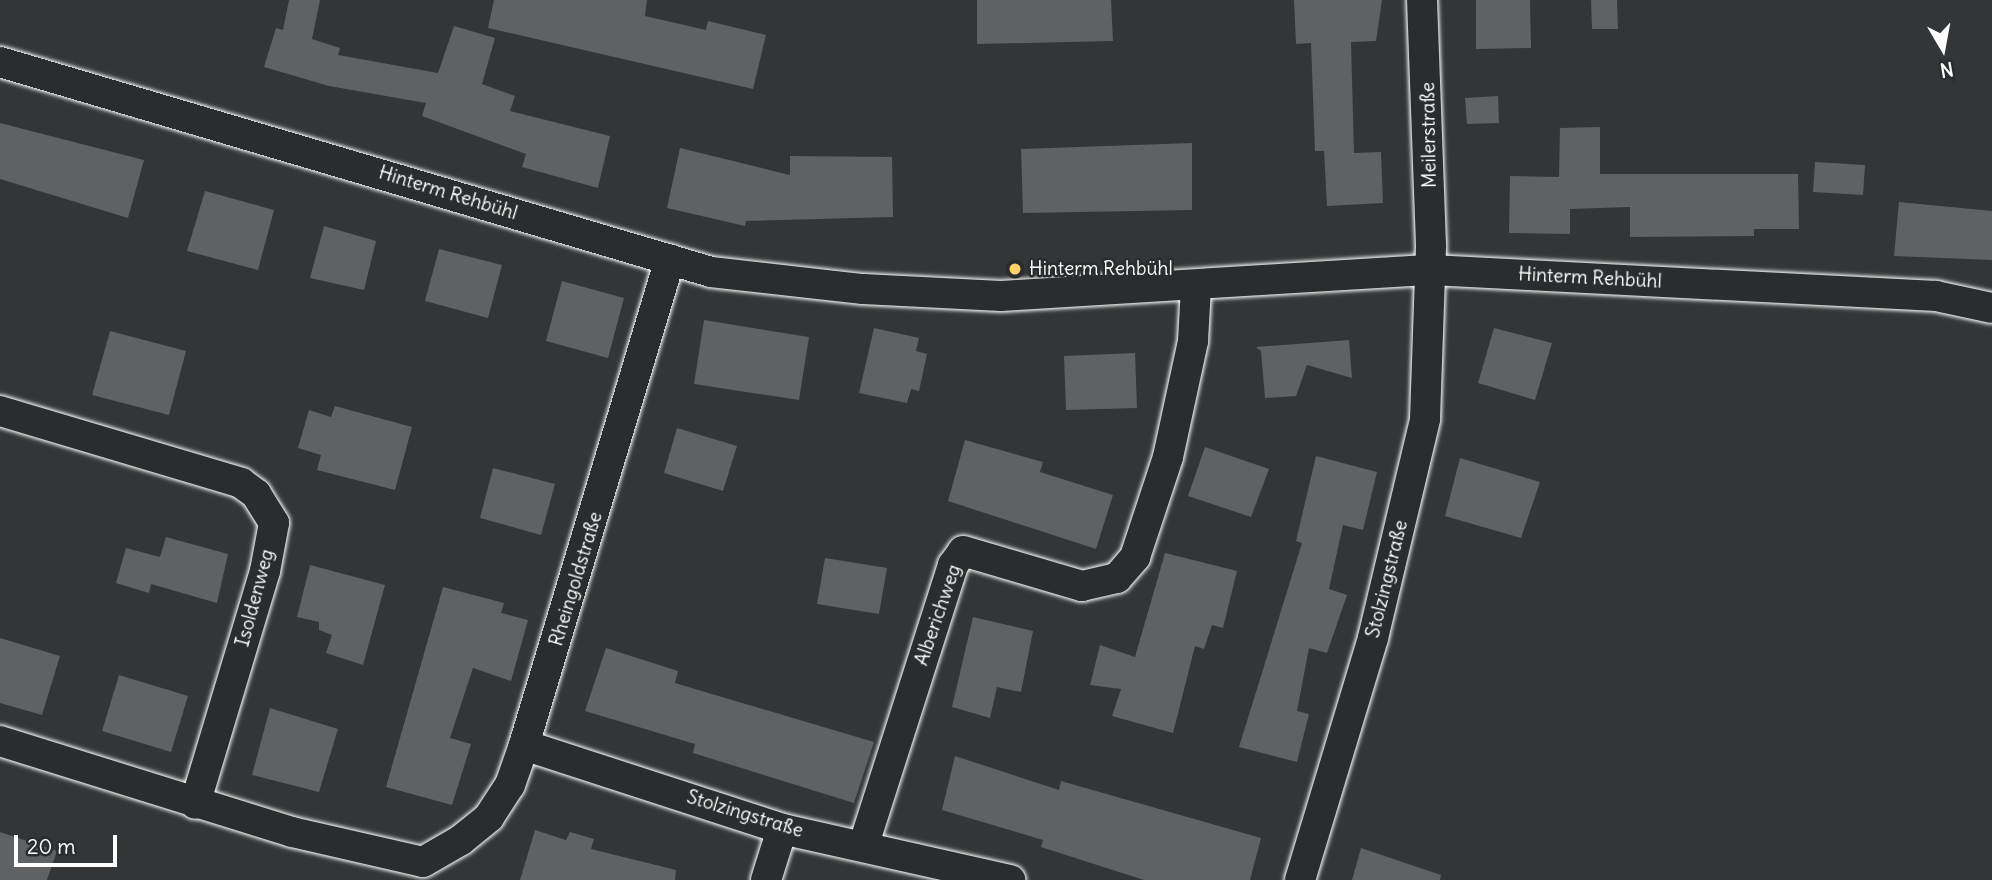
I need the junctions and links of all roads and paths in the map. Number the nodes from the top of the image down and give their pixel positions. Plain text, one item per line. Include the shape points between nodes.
1 (1422, 0) edge
2 (0, 62) edge
3 (670, 259) junction
4 (1431, 270) junction
5 (1196, 287) junction
6 (1992, 308) edge
7 (0, 411) edge
8 (0, 741) edge
9 (524, 745) junction
10 (195, 804) junction
11 (782, 829) junction
12 (864, 844) junction
13 (421, 871) edge
14 (766, 880) edge
15 (1010, 880) edge
16 (1300, 880) edge

1 - 4 street, Meilerstraße
2 - 3 street, Hinterm Rehbühl
3 - 5 street, Hinterm Rehbühl via 711,272 863,289 1001,296
3 - 9 street, Rheingoldstraße
4 - 5 street, Hinterm Rehbühl
4 - 6 street, Hinterm Rehbühl via 1936,296
4 - 16 street, Stolzingstraße via 1425,419 1373,638
5 - 12 street, Alberichweg via 1193,341 1168,457 1135,557 1117,578 1082,586 963,551 953,565
7 - 10 street, Isoldenweg via 241,483 256,494 274,523 265,570
8 - 10 street, Rheingoldstraße
9 - 11 street, Stolzingstraße
9 - 13 street, Rheingoldstraße via 510,785 489,817
10 - 13 street, Rheingoldstraße
11 - 12 street, Stolzingstraße
11 - 14 street
12 - 15 street, Stolzingstraße

